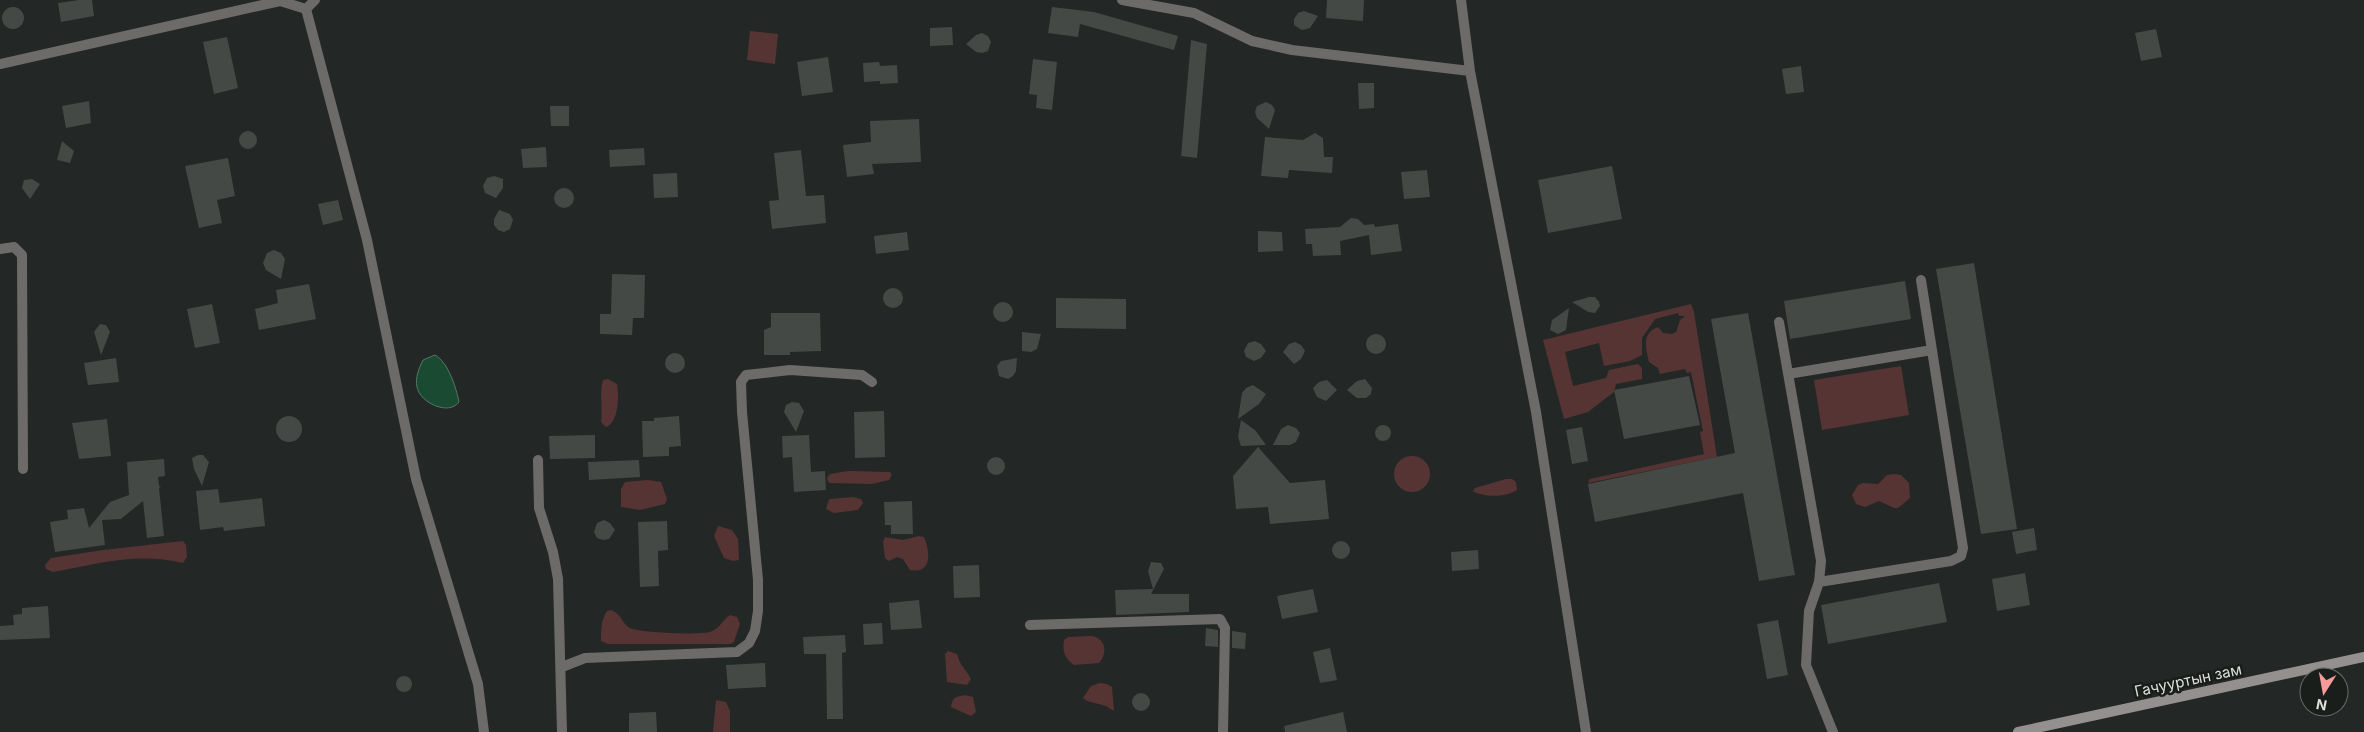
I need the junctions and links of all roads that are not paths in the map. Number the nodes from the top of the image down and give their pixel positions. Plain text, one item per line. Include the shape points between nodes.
1 (315, 0) edge
2 (1122, 0) edge
3 (1461, 0) edge
4 (306, 9) junction
5 (0, 64) edge
6 (1470, 71) junction
7 (0, 249) edge
8 (1921, 280) dead end
9 (1779, 322) dead end
10 (1932, 350) junction
11 (1788, 374) junction
12 (872, 382) dead end
13 (538, 460) dead end
14 (23, 469) dead end
15 (1820, 582) junction
16 (1030, 625) dead end
17 (2364, 657) edge
18 (562, 667) junction
19 (484, 732) edge
20 (562, 732) edge
21 (1223, 732) edge
22 (1586, 732) edge
23 (1833, 732) edge
24 (2018, 732) edge

1 - 4 street
2 - 6 street via 1194,13 1252,41 1292,50
3 - 6 street
4 - 5 street via 280,2
4 - 19 street via 367,240 416,479 478,684
6 - 22 street via 1536,412
7 - 14 street via 14,247 22,255
8 - 10 street
9 - 11 street
10 - 11 street
10 - 15 street via 1963,548 1961,556 1951,561
11 - 15 street via 1821,561
12 - 18 street via 862,375 790,370 746,375 741,382 758,580 758,611 755,631 749,643 737,652 585,658
13 - 18 street via 539,508 558,579
15 - 23 street via 1809,611 1806,665
16 - 21 street via 1220,619 1225,628
17 - 24 main road, Гачууртын зам
18 - 20 street

